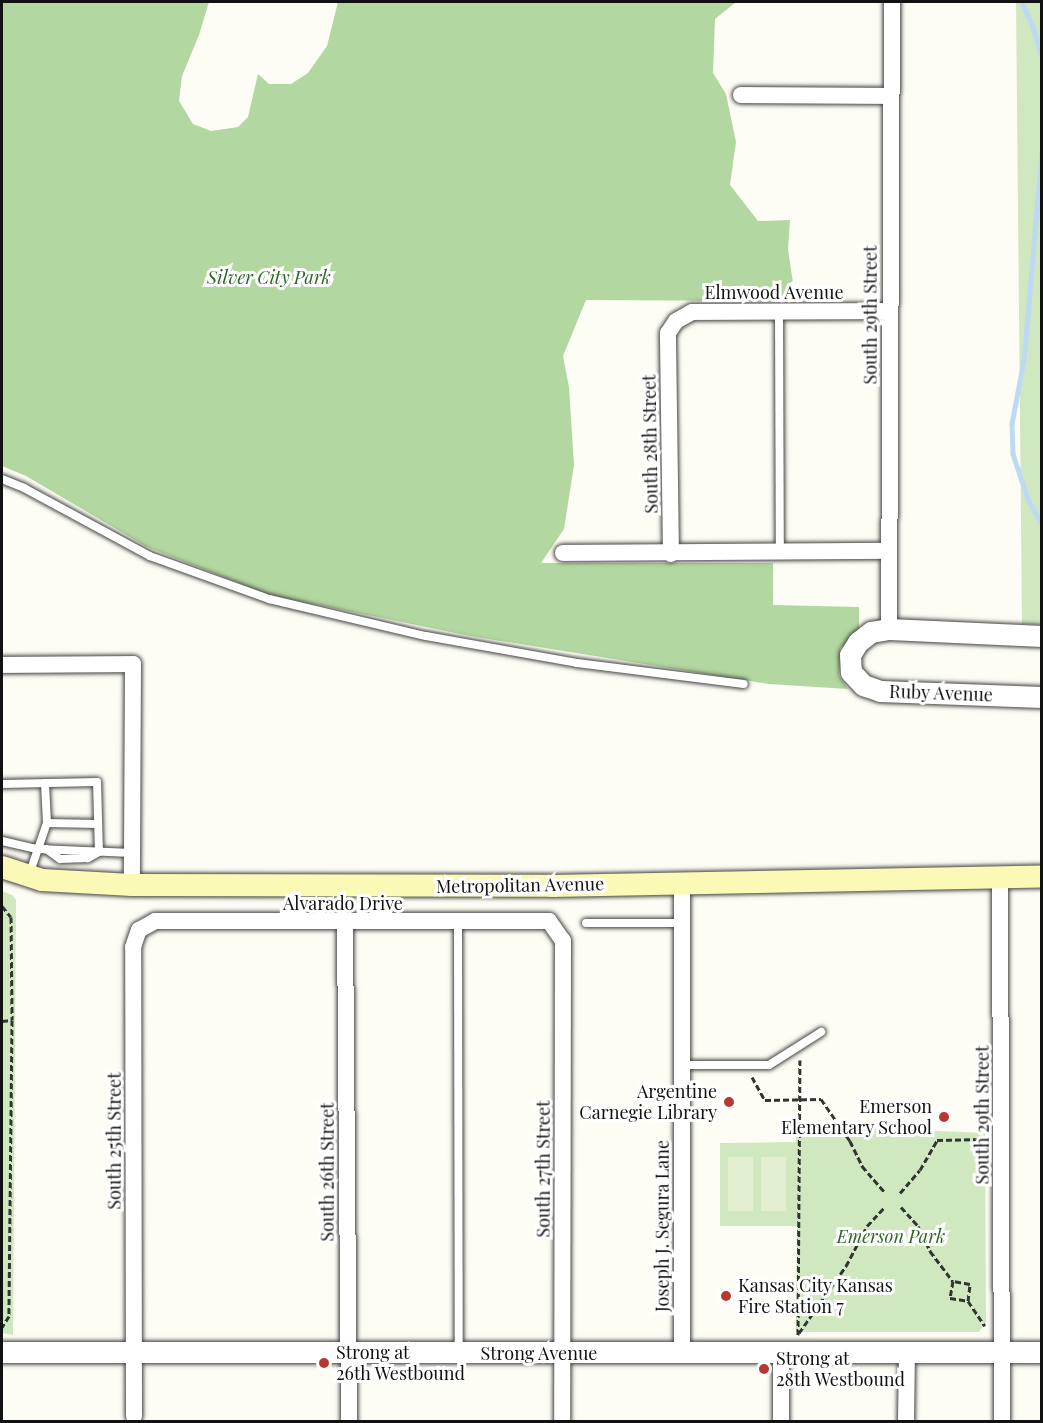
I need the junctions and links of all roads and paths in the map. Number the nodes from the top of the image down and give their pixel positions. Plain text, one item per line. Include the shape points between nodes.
1 (892, 2) edge
2 (741, 95) dead end
3 (891, 96) junction
4 (890, 311) junction
5 (779, 312) junction
6 (668, 333) joint
7 (2, 479) edge
8 (888, 551) junction
9 (563, 553) dead end
10 (780, 553) junction
11 (670, 554) junction
12 (889, 629) junction
13 (1041, 636) edge
14 (2, 664) edge
15 (744, 684) dead end
16 (1041, 697) edge
17 (45, 783) junction
18 (2, 784) edge
19 (47, 824) junction
20 (98, 824) junction
21 (2, 841) edge
22 (42, 849) junction
23 (99, 852) junction
24 (132, 853) junction
25 (2, 867) edge
26 (29, 876) junction
27 (1041, 877) edge
28 (1000, 878) junction
29 (682, 882) junction
30 (132, 885) junction
31 (2, 906) edge
32 (549, 921) joint
33 (345, 922) junction
34 (458, 922) junction
35 (586, 923) dead end
36 (681, 923) junction
37 (139, 930) joint
38 (12, 1020) junction
39 (2, 1021) edge
40 (822, 1032) dead end
41 (800, 1060) dead end
42 (681, 1065) junction
43 (749, 1073) dead end
44 (800, 1100) junction
45 (987, 1139) dead end
46 (885, 1192) dead end
47 (900, 1193) dead end
48 (884, 1208) dead end
49 (901, 1208) dead end
50 (953, 1281) junction
51 (968, 1301) junction
52 (985, 1326) dead end
53 (2, 1327) edge
54 (2, 1352) edge
55 (781, 1352) junction
56 (908, 1352) junction
57 (1002, 1352) junction
58 (1041, 1352) edge
59 (134, 1353) junction
60 (348, 1353) junction
61 (459, 1353) junction
62 (563, 1353) junction
63 (682, 1353) junction
64 (134, 1416) dead end
65 (349, 1422) edge
66 (562, 1422) edge
67 (781, 1422) edge
68 (906, 1422) edge
69 (1002, 1422) edge

1 - 3 street, South 29th Street
2 - 3 street
3 - 4 street, South 29th Street
4 - 5 street, Elmwood Avenue
4 - 8 street, South 29th Street
5 - 6 street, Elmwood Avenue via 692,312 676,321
5 - 10 lane
6 - 11 street, South 28th Street
7 - 15 lane via 150,556 269,599 426,636 577,663
8 - 10 street
8 - 12 street, South 29th Street
9 - 11 street
10 - 11 street
12 - 13 street, Ruby Avenue
12 - 16 street, Ruby Avenue via 871,632 850,655 851,672 863,685 880,691
14 - 24 street via 133,664
17 - 18 lane
17 - 19 lane
17 - 20 lane via 97,782
19 - 20 lane
19 - 22 lane
20 - 23 lane
21 - 22 lane
22 - 23 lane
22 - 26 lane
23 - 24 lane
24 - 30 street
25 - 26 main road, Metropolitan Avenue
26 - 30 main road, Metropolitan Avenue
27 - 28 main road, Metropolitan Avenue
28 - 29 main road, Metropolitan Avenue
28 - 57 street, South 29th Street
29 - 30 main road, Metropolitan Avenue via 550,886
29 - 36 street, Joseph J. Segura Lane
31 - 38 path via 11,917
32 - 34 street, Alvarado Drive
32 - 62 street, South 27th Street via 563,941
33 - 34 street, Alvarado Drive
33 - 37 street, Alvarado Drive via 154,921
33 - 60 street, South 26th Street
34 - 61 lane
35 - 36 lane
36 - 42 street, Joseph J. Segura Lane
37 - 59 street, South 25th Street via 133,946
38 - 39 path
38 - 53 path via 9,1316
40 - 42 lane via 769,1065
41 - 44 path
42 - 63 street, Joseph J. Segura Lane
43 - 44 path via 765,1100
44 - 46 path via 821,1099 862,1166
44 - 48 path via 798,1335 846,1266 867,1226
45 - 47 path via 937,1140 920,1170
49 - 50 path via 918,1226 930,1251
50 - 51 path via 970,1284
50 - 51 path via 950,1298
51 - 52 path
54 - 59 street, Strong Avenue
55 - 56 street, Strong Avenue
55 - 63 street, Strong Avenue
55 - 67 street
56 - 57 street, Strong Avenue
56 - 68 street
57 - 58 street, Strong Avenue
57 - 69 street, South 29th Street
59 - 60 street, Strong Avenue
59 - 64 street, South 25th Street
60 - 61 street, Strong Avenue
60 - 65 street, South 26th Street
61 - 62 street, Strong Avenue
62 - 63 street, Strong Avenue
62 - 66 street, South 27th Street

